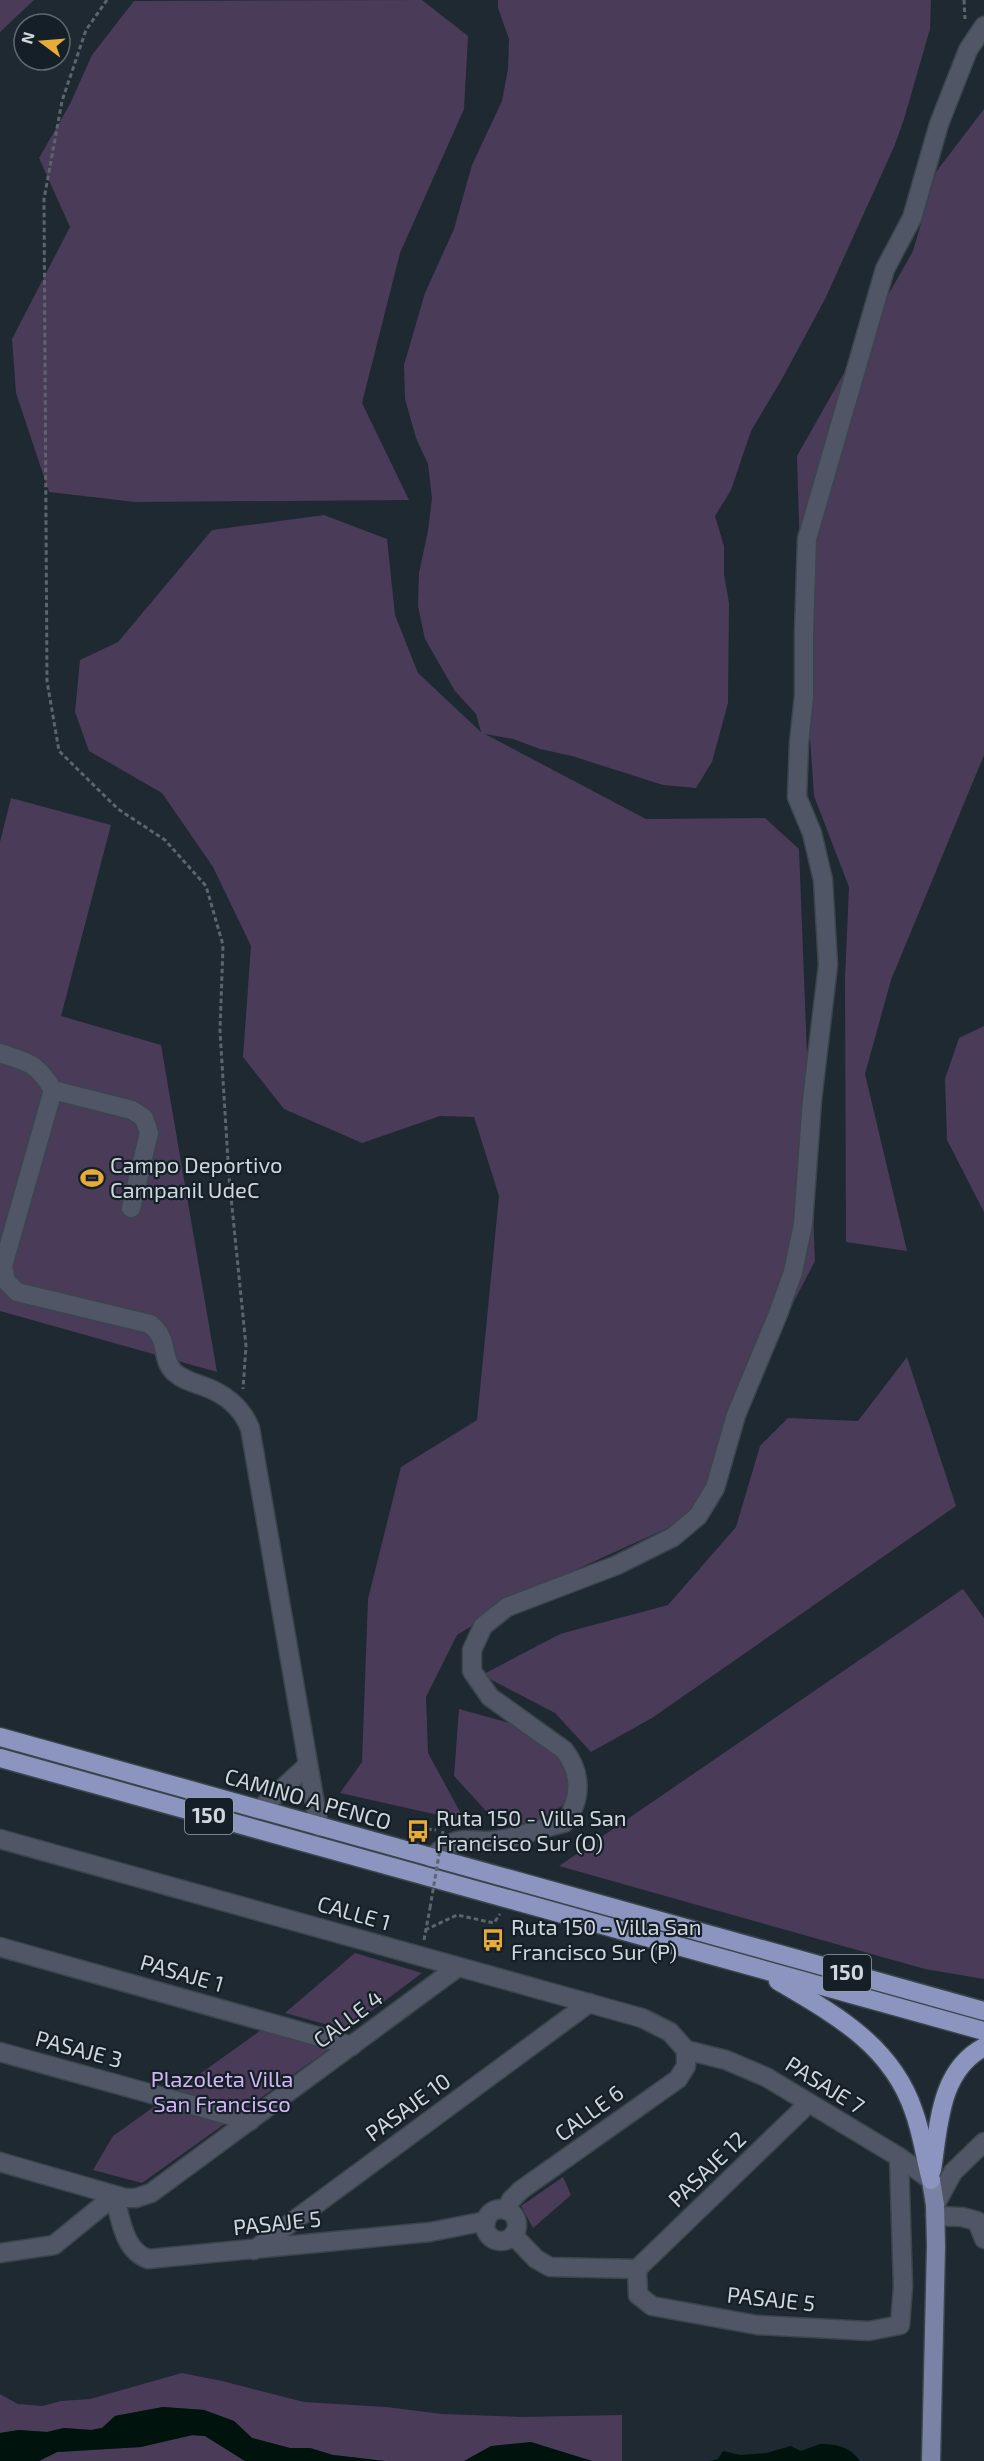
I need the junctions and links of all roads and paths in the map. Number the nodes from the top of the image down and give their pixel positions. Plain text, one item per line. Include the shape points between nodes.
1 (107, 0) edge
2 (984, 26) edge
3 (0, 1053) edge
4 (53, 1090) junction
5 (131, 1208) dead end
6 (242, 1412) junction
7 (0, 1737) edge
8 (0, 1758) edge
9 (308, 1765) junction
10 (259, 1810) junction
11 (319, 1827) junction
12 (443, 1831) dead end
13 (0, 1839) edge
14 (431, 1858) junction
15 (509, 1900) junction
16 (0, 1947) edge
17 (458, 1966) junction
18 (756, 1968) junction
19 (589, 2003) junction
20 (984, 2011) edge
21 (984, 2031) edge
22 (352, 2046) junction
23 (984, 2047) edge
24 (686, 2050) junction
25 (0, 2052) edge
26 (809, 2103) junction
27 (250, 2121) junction
28 (984, 2142) edge
29 (898, 2157) junction
30 (0, 2162) edge
31 (931, 2180) junction
32 (114, 2196) junction
33 (506, 2210) junction
34 (935, 2211) junction
35 (486, 2221) junction
36 (513, 2235) junction
37 (984, 2239) edge
38 (254, 2250) junction
39 (0, 2253) edge
40 (637, 2269) junction
41 (931, 2461) edge

1 - 6 path via 86,30 62,101 44,199 47,681 59,751 118,809 165,840 206,886 223,945 221,1054 246,1346
2 - 14 street via 968,51 939,124 912,218 885,269 807,539 804,696 797,797 812,833 823,880 828,965 803,1224 793,1272 736,1415 715,1488 698,1516 673,1537 638,1555 507,1607 483,1626 475,1641 472,1671 482,1688 570,1757 578,1782 569,1816 564,1823 502,1840 463,1839
3 - 4 street via 41,1071
4 - 5 street via 132,1110 144,1118 149,1133
4 - 6 street via 3,1266 6,1281 17,1292 150,1324 160,1332 172,1370 185,1380 225,1396
6 - 9 street via 250,1428
7 - 10 highway, CAMINO A PENCO / 150
8 - 15 highway, CAMINO A PENCO / 150
9 - 10 street
9 - 11 street
10 - 11 highway, CAMINO A PENCO / 150
11 - 14 highway, CAMINO A PENCO / 150
12 - 15 path, bridge via 426,1930 457,1915 494,1923
13 - 17 street, CALLE 1
14 - 20 highway, CAMINO A PENCO / 150
15 - 18 highway, CAMINO A PENCO / 150
16 - 22 street, PASAJE 1
17 - 19 street, CALLE 1
17 - 22 street, CALLE 4
18 - 21 highway, CAMINO A PENCO / 150
18 - 31 highway via 837,2016 875,2048 891,2068 914,2112
19 - 24 street, CALLE 1 via 652,2022 670,2032
19 - 38 street, PASAJE 10
22 - 27 street, CALLE 4
23 - 31 highway via 958,2070 948,2089 941,2110
24 - 26 street, PASAJE 7 via 747,2068
24 - 33 street, CALLE 6 via 686,2066 678,2079 521,2190
25 - 27 street, PASAJE 3
26 - 29 street, PASAJE 7
26 - 40 street, PASAJE 12
27 - 32 street, CALLE 4 via 151,2193 136,2198
28 - 34 street via 953,2172
29 - 31 street, PASAJE 7
29 - 40 street, PASAJE 5 via 903,2287 900,2325 869,2331 757,2325 652,2306 638,2295
30 - 32 street, CALLE 4
31 - 34 main road
32 - 38 street, PASAJE 5 via 128,2242 140,2256 157,2259
32 - 39 street via 54,2245
33 - 35 street, CALLE 6 via 491,2212
33 - 36 street via 517,2221
34 - 37 street via 977,2221
34 - 41 main road
35 - 36 street via 486,2231 494,2239 504,2241
35 - 38 street, PASAJE 5 via 429,2232
36 - 40 street via 536,2259 550,2267

